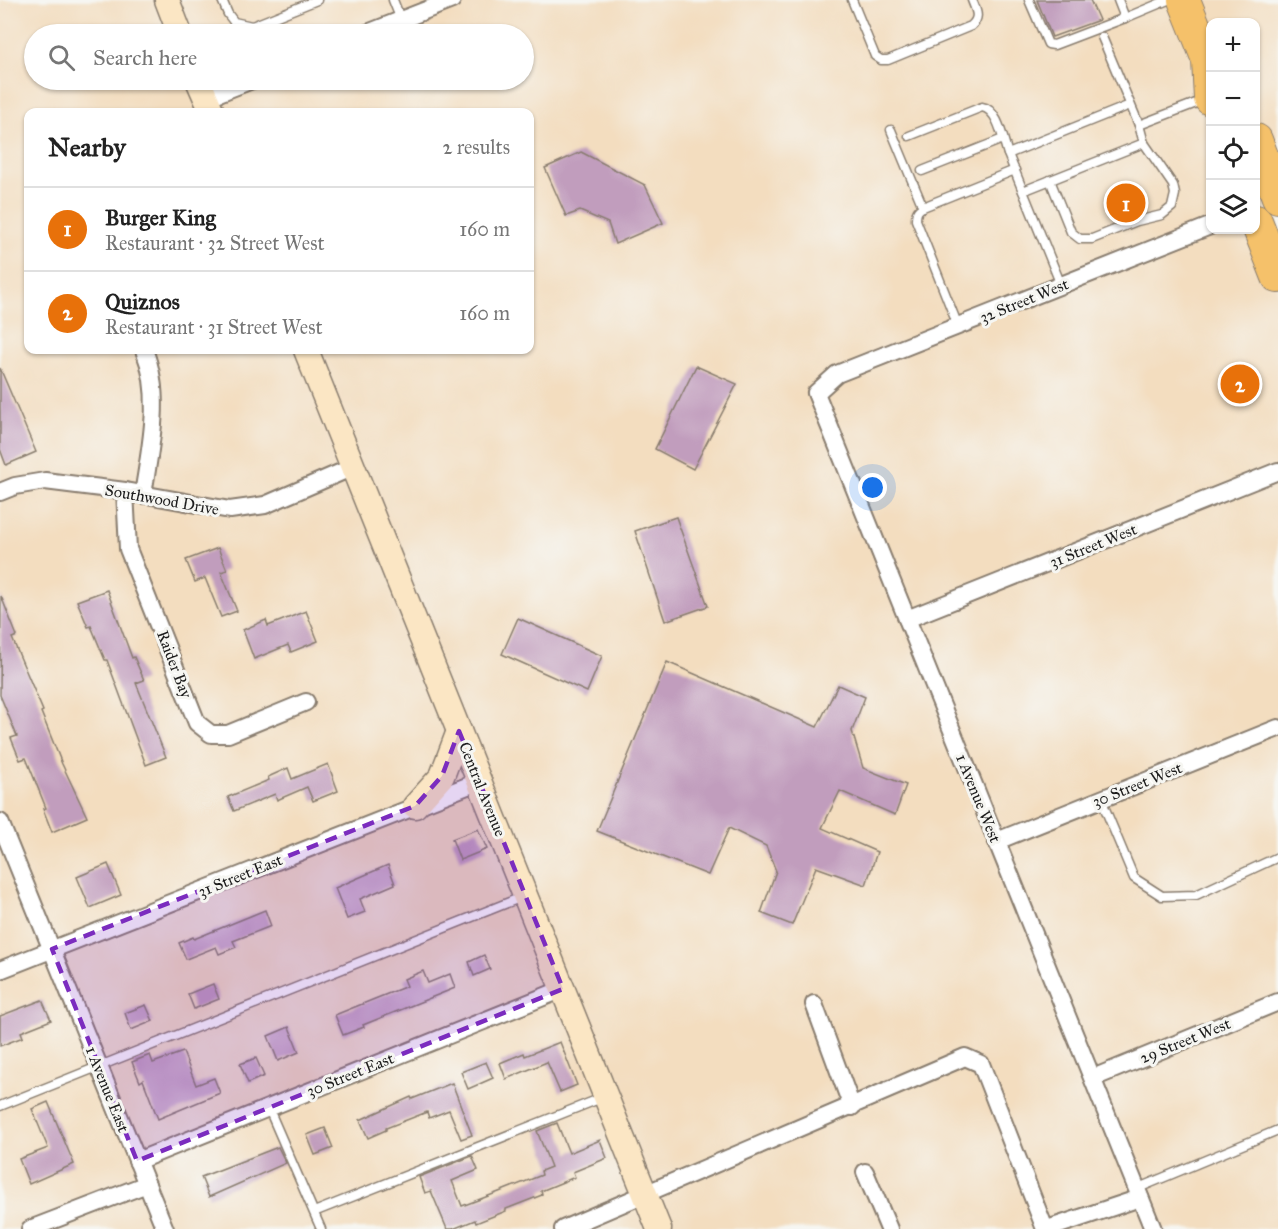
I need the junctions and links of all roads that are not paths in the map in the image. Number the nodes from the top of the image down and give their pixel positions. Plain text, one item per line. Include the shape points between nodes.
1 (166, 0) edge
2 (222, 0) edge
3 (317, 0) edge
4 (393, 0) edge
5 (452, 0) edge
6 (852, 0) edge
7 (972, 0) edge
8 (1029, 0) edge
9 (1118, 0) edge
10 (1168, 0) edge
11 (1184, 0) edge
12 (1125, 18) junction
13 (401, 20) junction
14 (176, 24) edge
15 (243, 24) edge
16 (257, 24) edge
17 (391, 24) edge
18 (1102, 37) dead end
19 (1206, 54) edge
20 (224, 90) edge
21 (205, 97) edge
22 (1206, 100) edge
23 (1130, 105) junction
24 (1139, 125) junction
25 (891, 129) dead end
26 (909, 136) dead end
27 (1003, 139) junction
28 (1144, 143) junction
29 (1260, 151) edge
30 (1008, 154) junction
31 (1015, 170) junction
32 (922, 171) dead end
33 (1050, 180) junction
34 (1023, 191) junction
35 (1278, 198) edge
36 (1260, 206) edge
37 (923, 207) junction
38 (1206, 228) edge
39 (1260, 231) edge
40 (1278, 277) edge
41 (1061, 285) junction
42 (958, 326) junction
43 (146, 354) edge
44 (308, 354) edge
45 (837, 374) joint
46 (353, 466) junction
47 (1278, 471) edge
48 (125, 491) junction
49 (0, 492) edge
50 (143, 495) junction
51 (907, 619) junction
52 (306, 702) dead end
53 (1278, 729) edge
54 (459, 730) junction
55 (480, 781) junction
56 (1101, 799) junction
57 (415, 806) junction
58 (0, 822) edge
59 (997, 841) junction
60 (1278, 857) edge
61 (526, 896) junction
62 (52, 949) junction
63 (0, 970) edge
64 (563, 989) junction
65 (1278, 1002) edge
66 (814, 1004) dead end
67 (98, 1067) junction
68 (1093, 1078) junction
69 (606, 1096) junction
70 (0, 1106) edge
71 (268, 1107) junction
72 (852, 1107) junction
73 (1278, 1130) edge
74 (138, 1161) junction
75 (866, 1172) dead end
76 (147, 1184) junction
77 (1138, 1193) junction
78 (646, 1194) junction
79 (314, 1212) junction
80 (30, 1229) edge
81 (165, 1229) edge
82 (321, 1229) edge
83 (563, 1229) edge
84 (659, 1229) edge
85 (889, 1229) edge
86 (1046, 1229) edge
87 (1153, 1229) edge

1 - 14 street
2 - 15 lane via 234,22
3 - 16 lane
4 - 13 lane
5 - 13 street
6 - 7 lane via 875,56 881,60 971,26 978,16
8 - 12 lane via 1048,44
9 - 12 lane
10 - 12 lane
11 - 19 highway
13 - 17 street
18 - 23 lane
20 - 21 street
22 - 24 lane
23 - 24 lane
23 - 30 lane
24 - 28 lane
25 - 37 lane
26 - 27 lane via 982,107 993,113
27 - 30 lane
27 - 32 lane
28 - 33 lane
28 - 33 lane via 1173,185 1172,207 1162,215 1092,239 1080,239 1071,232
29 - 35 highway
30 - 31 lane
31 - 34 lane
31 - 37 lane
33 - 34 lane
34 - 41 lane
35 - 36 street
37 - 42 lane via 918,209 916,220
38 - 41 street, 32 Street West
39 - 40 highway
41 - 42 street, 32 Street West
42 - 45 street, 32 Street West
43 - 50 street via 154,413
44 - 46 street, Central Avenue
45 - 51 street, 1 Avenue West via 816,393
46 - 50 street, Southwood Drive via 265,505 230,510
46 - 54 street, Central Avenue
47 - 51 street, 31 Street West
48 - 49 street, Southwood Drive via 45,481
48 - 50 street, Southwood Drive
48 - 52 street, Raider Bay via 128,549 197,723 211,734 228,734
51 - 59 street, 1 Avenue West
53 - 56 street, 30 Street West
54 - 55 street, Central Avenue
54 - 57 street via 442,776
55 - 57 street, 31 Street East
55 - 61 street, Central Avenue
56 - 59 street, 30 Street West
56 - 60 lane via 1134,878 1162,896 1196,895
57 - 62 street, 31 Street East
58 - 62 street, 1 Avenue East
59 - 68 street, 1 Avenue West
61 - 64 street, Central Avenue
61 - 67 lane
62 - 63 street, 31 Street East
62 - 67 street, 1 Avenue East
64 - 69 street, Central Avenue
64 - 71 street, 30 Street East
65 - 68 street, 29 Street West
66 - 72 street
67 - 70 lane
67 - 74 street, 1 Avenue East
68 - 77 street, 1 Avenue West
69 - 78 street, Central Avenue
69 - 79 lane
71 - 74 street, 30 Street East
71 - 79 lane
72 - 78 street
72 - 86 street via 965,1057 981,1064
73 - 77 lane
74 - 76 street, 1 Avenue East
75 - 85 street
76 - 80 street
76 - 81 street, 1 Avenue East
77 - 86 street
77 - 87 street, 1 Avenue West
78 - 83 street
78 - 84 street, Central Avenue
79 - 82 lane

